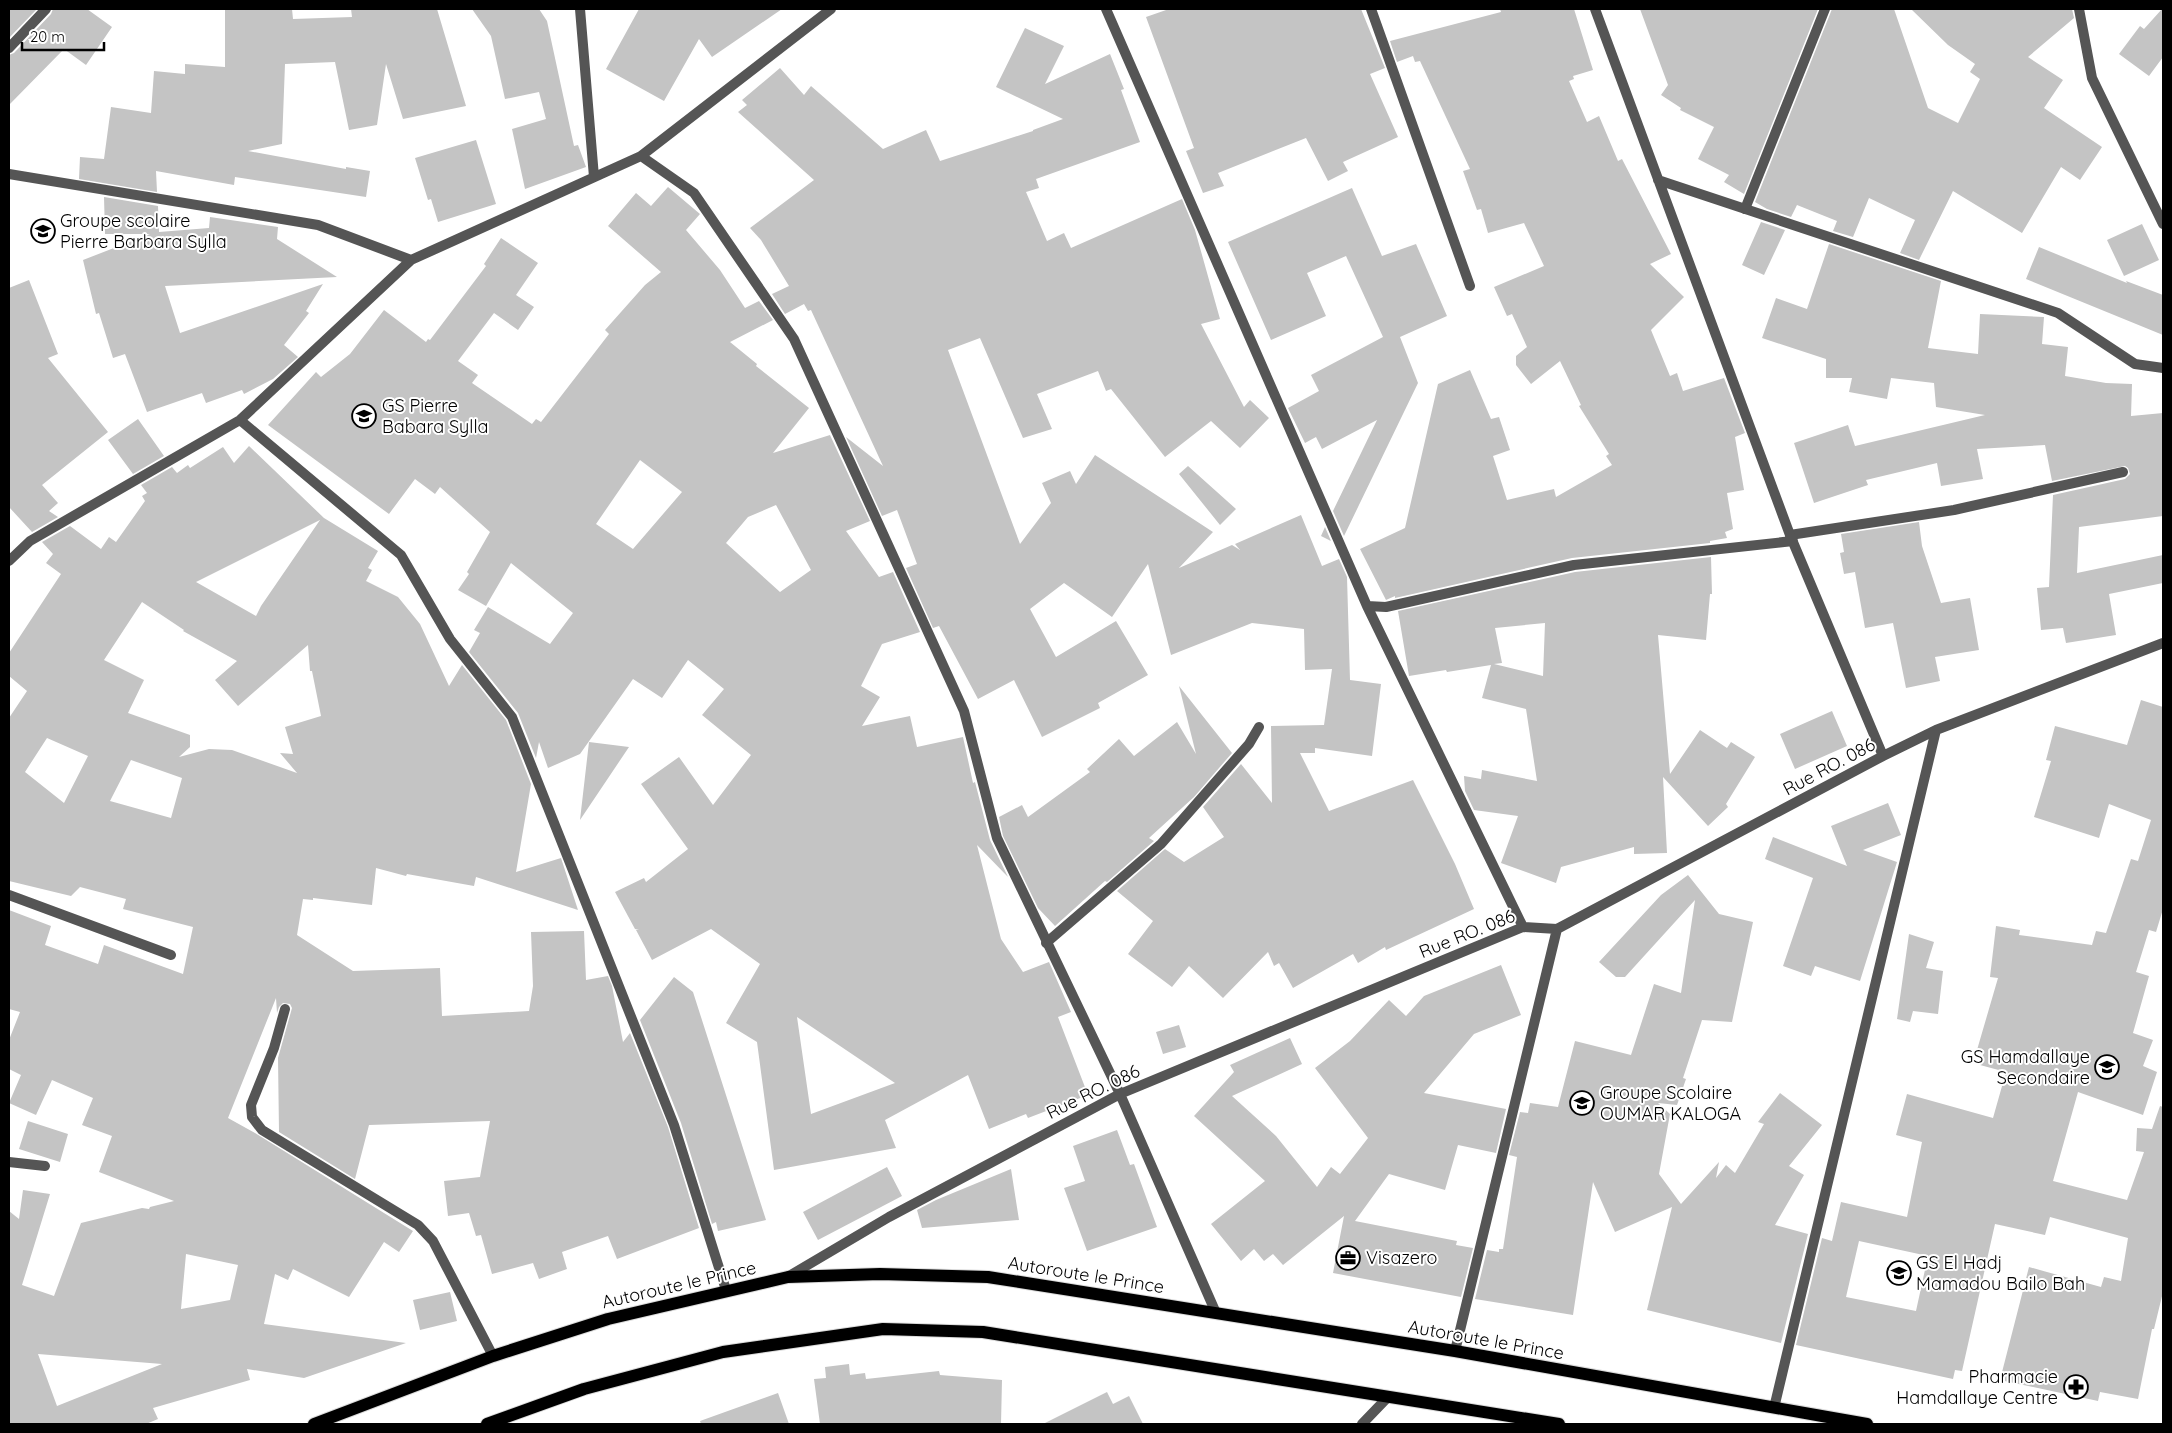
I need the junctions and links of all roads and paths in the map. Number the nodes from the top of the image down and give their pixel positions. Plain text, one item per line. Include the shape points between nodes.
1 (46, 9) edge
2 (580, 9) edge
3 (831, 9) edge
4 (1106, 9) edge
5 (1371, 9) edge
6 (1595, 9) edge
7 (1825, 9) edge
8 (2079, 9) edge
9 (9, 48) edge
10 (642, 156) junction
11 (9, 174) edge
12 (594, 178) junction
13 (1658, 180) junction
14 (1746, 209) junction
15 (2163, 224) edge
16 (411, 260) junction
17 (1470, 286) dead end
18 (2163, 368) edge
19 (240, 420) junction
20 (2123, 472) dead end
21 (1792, 538) junction
22 (9, 562) edge
23 (1367, 606) junction
24 (2163, 643) edge
25 (1259, 727) dead end
26 (1936, 730) junction
27 (1883, 756) junction
28 (9, 895) edge
29 (1523, 927) junction
30 (1558, 929) junction
31 (1046, 943) junction
32 (170, 955) dead end
33 (285, 1009) dead end
34 (1120, 1094) junction
35 (9, 1162) edge
36 (45, 1166) dead end
37 (788, 1277) junction
38 (726, 1290) junction
39 (1216, 1313) junction
40 (1454, 1351) junction
41 (492, 1356) junction
42 (1387, 1398) junction
43 (1774, 1408) junction
44 (314, 1424) edge
45 (487, 1424) edge
46 (1362, 1424) edge
47 (1559, 1424) edge
48 (1867, 1424) edge

1 - 9 street
2 - 12 street
3 - 10 street
4 - 23 street
5 - 17 street
6 - 13 street
7 - 14 street
8 - 15 street via 2092,78
10 - 12 street
10 - 31 street via 694,193 794,339 964,711 997,838
11 - 16 street via 318,225
12 - 16 street
13 - 14 street
13 - 21 street
14 - 18 street via 2058,313 2135,364
16 - 19 street
19 - 22 street via 30,541
19 - 38 street via 401,555 450,639 512,717 674,1125
20 - 21 street via 1954,510
21 - 23 street via 1574,565 1386,607
21 - 27 street
23 - 29 street
24 - 26 street, Rue RO. 086
25 - 31 street via 1249,744 1161,844
26 - 27 street, Rue RO. 086
26 - 43 street
27 - 30 street, Rue RO. 086
28 - 32 street
29 - 30 street, Rue RO. 086
29 - 34 street, Rue RO. 086
30 - 40 street
31 - 34 street
33 - 41 street via 274,1048 251,1105 252,1118 262,1130 418,1225 433,1241
34 - 37 street, Rue RO. 086 via 889,1217
34 - 39 street
35 - 36 street
37 - 38 main road, Autoroute le Prince
37 - 39 main road, Autoroute le Prince via 880,1274 988,1277
38 - 41 main road, Autoroute le Prince via 608,1319
39 - 40 main road, Autoroute le Prince
40 - 43 main road, Autoroute le Prince
41 - 44 main road, Autoroute le Prince
42 - 45 main road via 983,1332 883,1328 723,1352 584,1389
42 - 46 street
42 - 47 main road
43 - 48 main road, Autoroute le Prince

